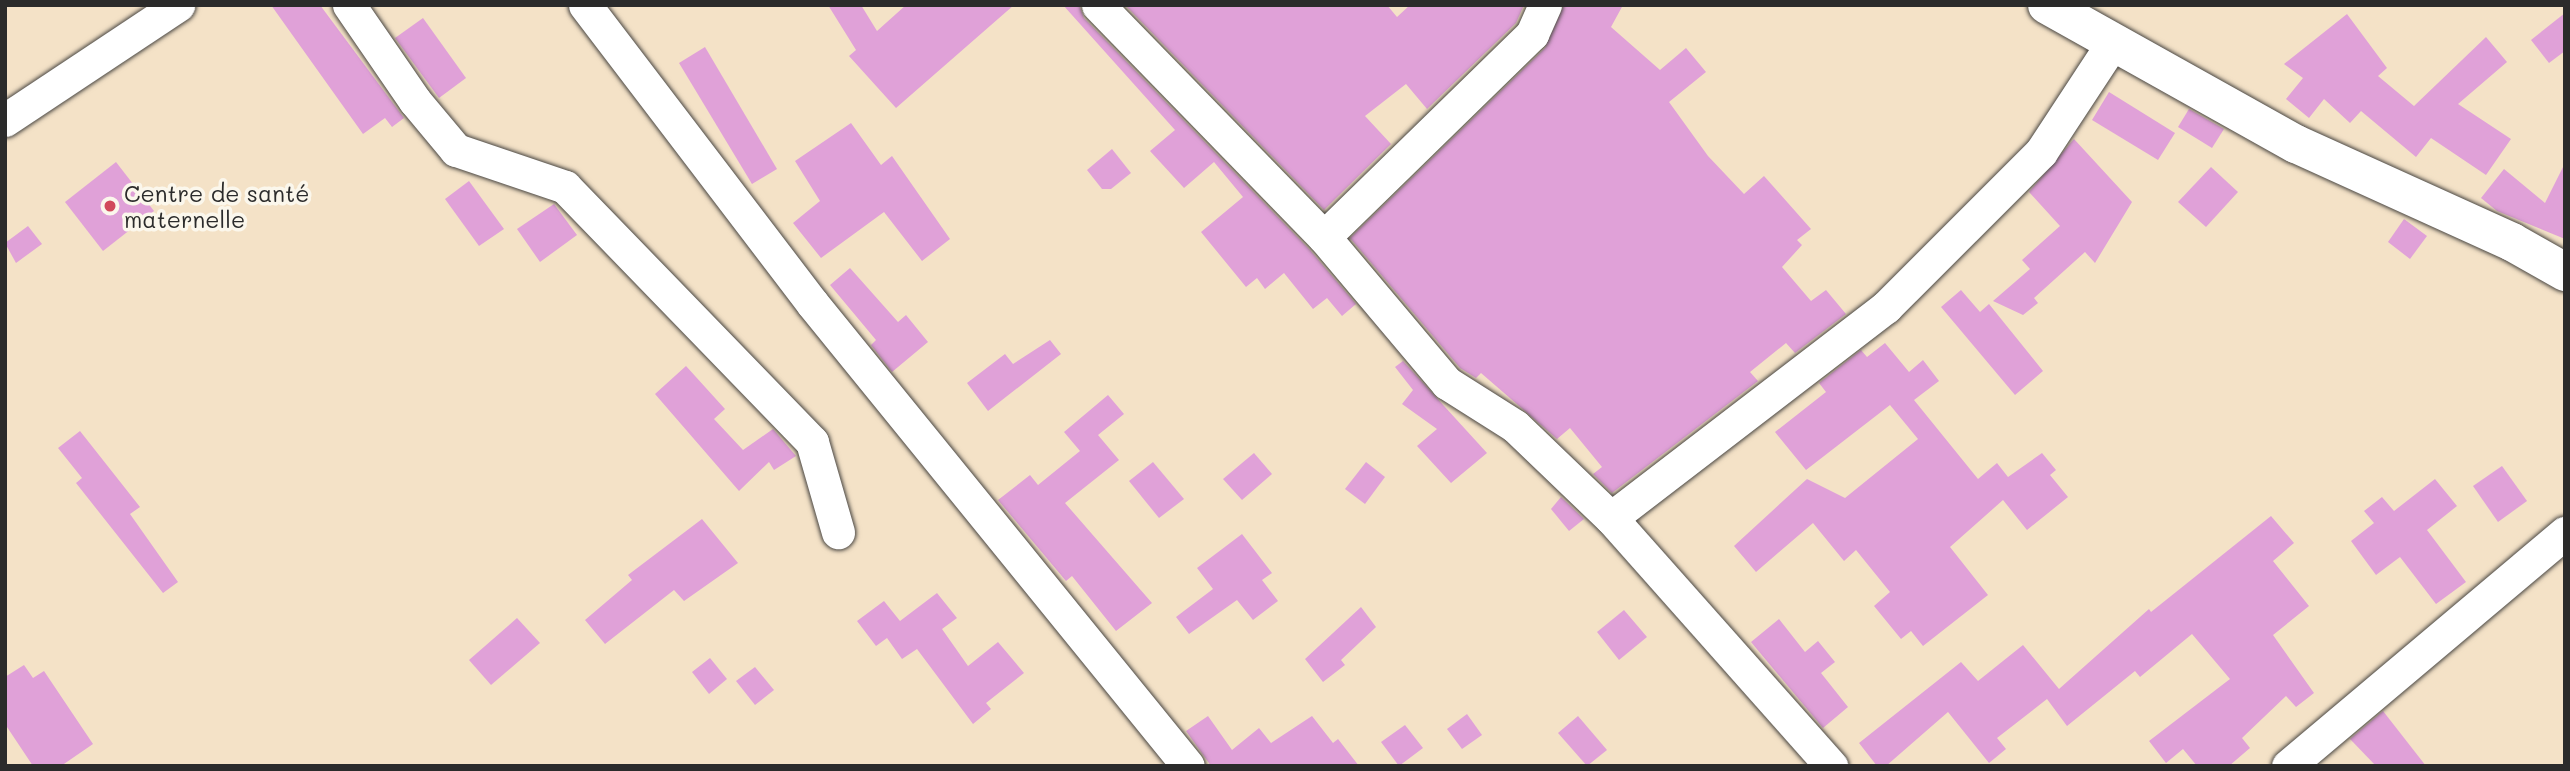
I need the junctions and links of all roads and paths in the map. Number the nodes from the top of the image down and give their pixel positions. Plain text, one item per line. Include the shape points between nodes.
1 (178, 5) edge
2 (349, 5) edge
3 (585, 5) edge
4 (1098, 5) edge
5 (1545, 5) edge
6 (2047, 5) edge
7 (2112, 44) junction
8 (5, 120) edge
9 (1324, 237) junction
10 (2565, 272) edge
11 (1611, 518) junction
12 (838, 532) dead end
13 (2565, 533) edge
14 (1188, 766) edge
15 (1830, 766) edge
16 (2288, 766) edge

1 - 8 street
2 - 12 street via 415,101 456,150 565,187 812,442
3 - 14 street via 812,303
4 - 9 street
5 - 9 street via 1531,34
6 - 7 street
7 - 10 street via 2296,144 2512,242
7 - 11 street via 2041,152 1886,307
9 - 11 street via 1447,383 1514,426
11 - 15 street
13 - 16 street

